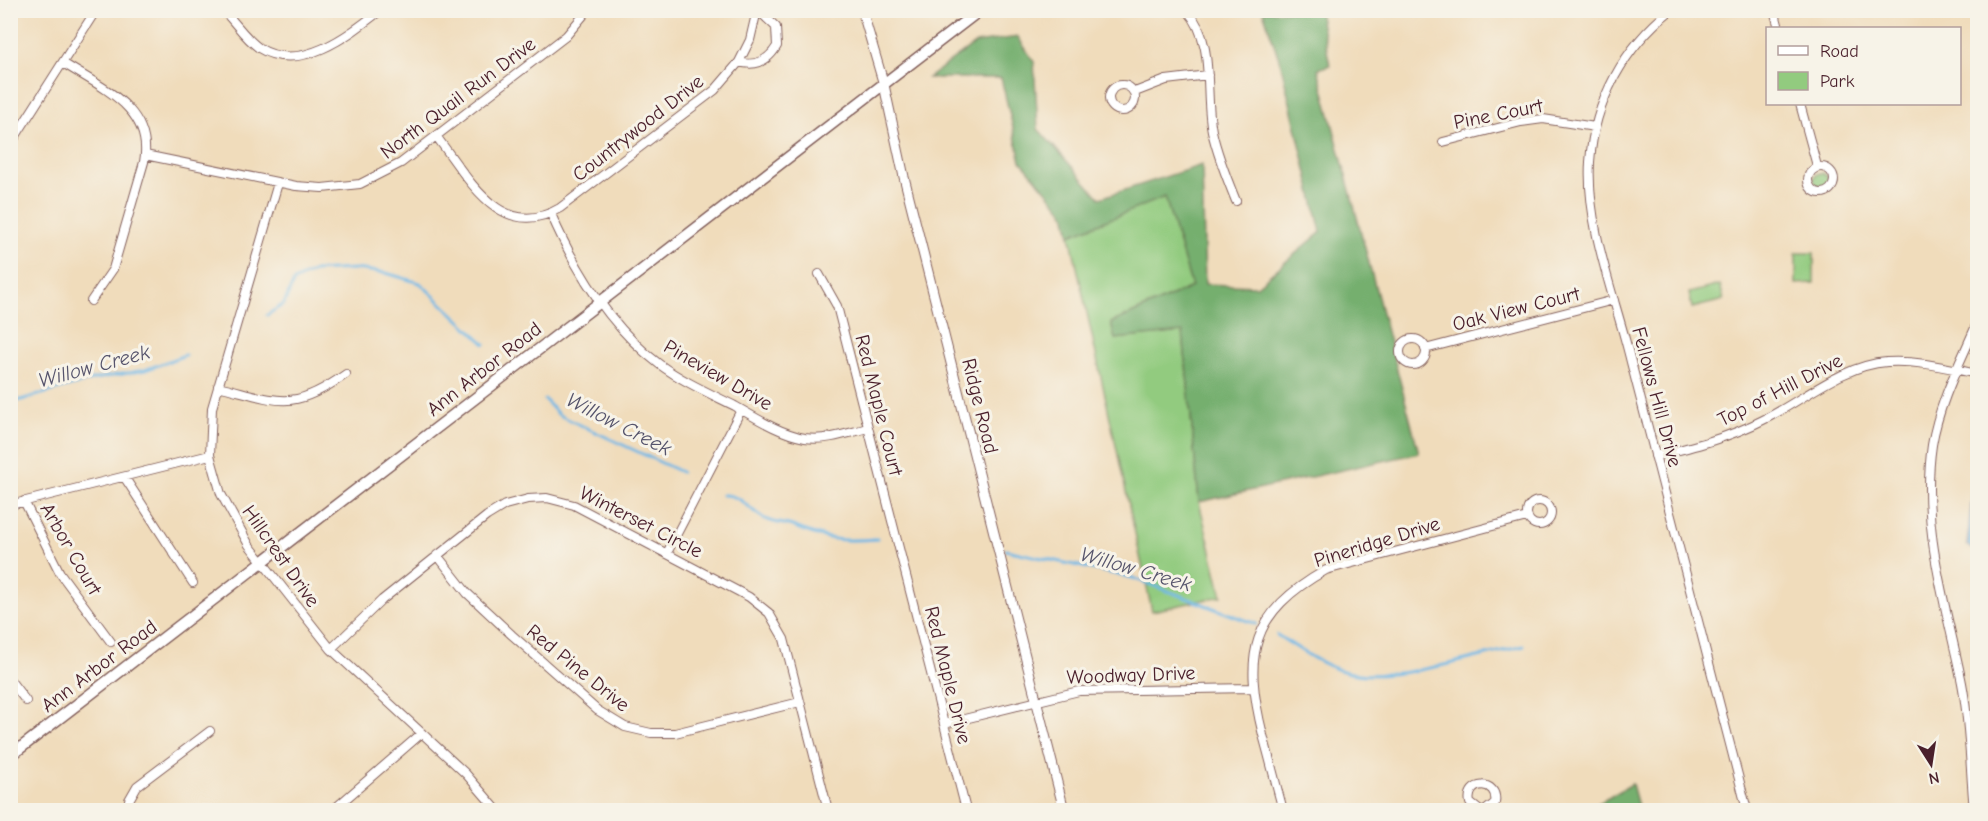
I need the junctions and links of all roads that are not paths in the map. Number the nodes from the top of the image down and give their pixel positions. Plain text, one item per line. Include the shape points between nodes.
1 (96, 10) edge
2 (224, 10) edge
3 (381, 10) edge
4 (588, 10) edge
5 (758, 10) edge
6 (862, 10) edge
7 (980, 10) edge
8 (1187, 10) edge
9 (1671, 10) edge
10 (1774, 10) edge
11 (1779, 27) edge
12 (739, 62) junction
13 (63, 63) junction
14 (1208, 75) junction
15 (884, 84) junction
16 (1136, 92) dead end
17 (1800, 105) edge
18 (1595, 127) junction
19 (436, 136) junction
20 (1443, 142) dead end
21 (10, 145) edge
22 (145, 155) junction
23 (1817, 166) dead end
24 (278, 183) junction
25 (1236, 201) dead end
26 (551, 213) junction
27 (819, 274) dead end
28 (1614, 300) junction
29 (91, 301) dead end
30 (602, 302) junction
31 (1977, 321) edge
32 (1425, 349) dead end
33 (1957, 370) junction
34 (346, 374) dead end
35 (1977, 375) edge
36 (218, 386) junction
37 (741, 410) junction
38 (868, 429) junction
39 (210, 455) junction
40 (1655, 456) junction
41 (125, 478) junction
42 (24, 501) junction
43 (10, 505) edge
44 (1527, 517) dead end
45 (899, 548) joint
46 (667, 554) junction
47 (437, 555) junction
48 (263, 563) junction
49 (193, 583) dead end
50 (111, 642) dead end
51 (331, 649) junction
52 (10, 680) edge
53 (1252, 688) junction
54 (26, 701) dead end
55 (800, 702) junction
56 (1035, 702) junction
57 (944, 724) junction
58 (210, 731) dead end
59 (422, 733) junction
60 (10, 756) edge
61 (1973, 758) edge
62 (1474, 809) edge
63 (129, 810) edge
64 (333, 810) edge
65 (497, 810) edge
66 (828, 810) edge
67 (966, 810) edge
68 (1064, 810) edge
69 (1283, 810) edge
70 (1486, 810) edge
71 (1747, 810) edge
72 (1974, 810) edge

1 - 13 street
2 - 3 street via 258,47 289,56 334,43
4 - 19 street, North Quail Run Drive via 566,36
5 - 12 street, Countrywood Drive
5 - 12 street, Countrywood Drive via 776,27 777,46 764,61
6 - 15 street, Ridge Road
7 - 15 main road, Ann Arbor Road
8 - 14 street via 1202,38
9 - 18 street, Fellows Hill Drive via 1626,58 1610,86
10 - 11 street
12 - 26 street, Countrywood Drive via 715,90
13 - 21 street
13 - 22 street via 132,110 143,130
14 - 16 street via 1166,80
14 - 25 street via 1213,133
15 - 30 main road, Ann Arbor Road
15 - 56 street, Ridge Road
17 - 23 street
18 - 20 street, Pine Court via 1543,119
18 - 28 street, Fellows Hill Drive via 1590,161 1591,202
19 - 24 street, North Quail Run Drive via 391,170 360,183 322,188
19 - 26 street via 495,208 522,218
22 - 24 street, North Quail Run Drive
22 - 29 street via 113,269
24 - 36 street, Hillcrest Drive
26 - 30 street, Pineview Drive via 574,265
27 - 38 street, Red Maple Court via 837,306
28 - 32 street, Oak View Court
28 - 40 street, Fellows Hill Drive
30 - 37 street, Pineview Drive via 631,338 659,363
30 - 48 main road, Ann Arbor Road
31 - 33 street
33 - 35 street, Top of Hill Drive
33 - 40 street, Top of Hill Drive via 1885,362 1853,370 1725,437
33 - 61 street via 1942,406 1933,443 1929,508 1937,573 1963,685
34 - 36 street via 296,402
36 - 39 street, Hillcrest Drive via 211,416
37 - 38 street, Pineview Drive via 805,438 830,438
37 - 46 street
38 - 45 street, Red Maple Court
39 - 41 street
39 - 48 street, Hillcrest Drive via 226,506
40 - 71 street, Fellows Hill Drive
41 - 42 street
41 - 49 street
42 - 43 street
42 - 50 street, Arbor Court via 60,573
44 - 53 street, Pineridge Drive via 1326,570 1297,586 1265,623 1253,656
45 - 57 street, Red Maple Drive
46 - 47 street, Winterset Circle via 574,505 538,498 517,501 497,510
46 - 55 street, Winterset Circle via 749,597 769,613 784,639
47 - 51 street, Winterset Circle
47 - 55 street, Red Pine Drive via 467,593 512,635 597,710 625,727 675,733
48 - 51 street, Hillcrest Drive
48 - 60 main road, Ann Arbor Road
51 - 59 street, Hillcrest Drive
52 - 54 street
53 - 56 street, Woodway Drive via 1079,691
53 - 69 street, Pineridge Drive
55 - 66 street, Winterset Circle
56 - 57 street, Woodway Drive
56 - 68 street, Ridge Road
57 - 67 street, Red Maple Drive
58 - 63 street via 137,786 129,800
59 - 64 street
59 - 65 street, Hillcrest Drive
61 - 72 street
62 - 70 street via 1469,799 1471,791 1486,785 1494,790 1496,799

